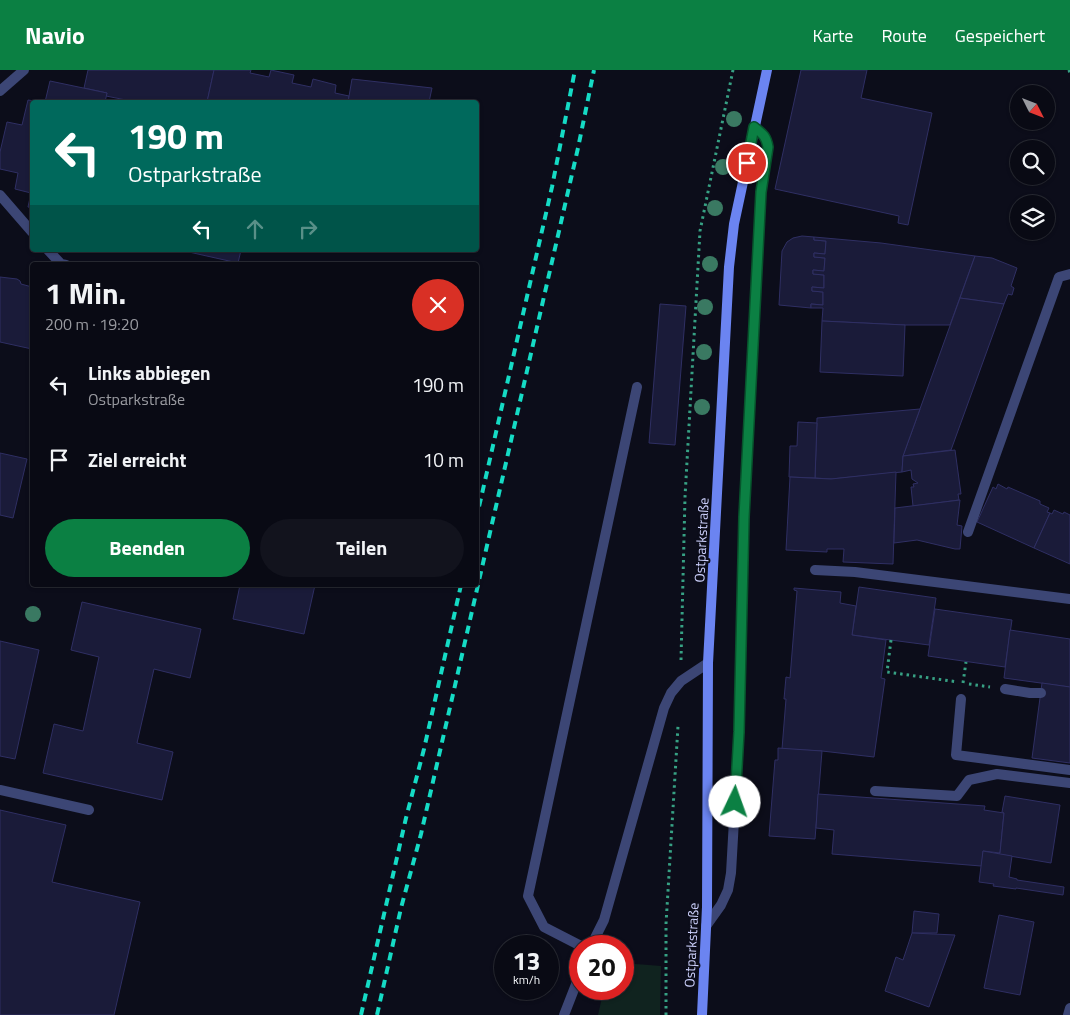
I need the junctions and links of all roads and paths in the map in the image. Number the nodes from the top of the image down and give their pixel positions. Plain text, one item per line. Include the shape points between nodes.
1 (733, 70) edge
2 (767, 70) edge
3 (1069, 70) edge
4 (20, 71) edge
5 (1070, 74) edge
6 (0, 91) edge
7 (754, 127) junction
8 (0, 195) edge
9 (30, 230) edge
10 (50, 252) edge
11 (59, 262) edge
12 (1070, 274) edge
13 (637, 387) dead end
14 (968, 532) dead end
15 (815, 570) dead end
16 (1070, 599) edge
17 (891, 640) dead end
18 (966, 662) dead end
19 (708, 663) junction
20 (681, 680) junction
21 (963, 683) junction
22 (1005, 688) joint
23 (1041, 693) dead end
24 (961, 699) dead end
25 (678, 720) dead end
26 (1070, 770) edge
27 (1070, 783) edge
28 (0, 790) edge
29 (875, 791) dead end
30 (89, 810) dead end
31 (706, 926) junction
32 (596, 935) edge
33 (569, 940) edge
34 (570, 1000) edge
35 (1070, 1008) edge
36 (564, 1015) edge
37 (666, 1015) edge
38 (702, 1015) edge
39 (1068, 1015) edge

1 - 20 path via 700,231 686,497
2 - 7 street, Ostparkstraße
3 - 5 path
4 - 6 street
7 - 19 street, Ostparkstraße via 734,224 729,267
7 - 31 street via 764,135 768,147 761,192 744,517 739,732 731,873 728,890
8 - 9 street
10 - 11 street
12 - 14 street via 1059,277
13 - 33 street via 528,896 544,927
15 - 16 street via 855,572
17 - 21 path via 887,672
18 - 21 path
19 - 20 street
19 - 31 street, Ostparkstraße
20 - 32 street via 664,708 604,920
21 - 22 path
22 - 23 street
24 - 26 street via 956,755
25 - 37 path via 666,924
27 - 29 street via 997,774 969,780 957,796
28 - 30 street
31 - 38 street, Ostparkstraße
34 - 36 street
35 - 39 street

